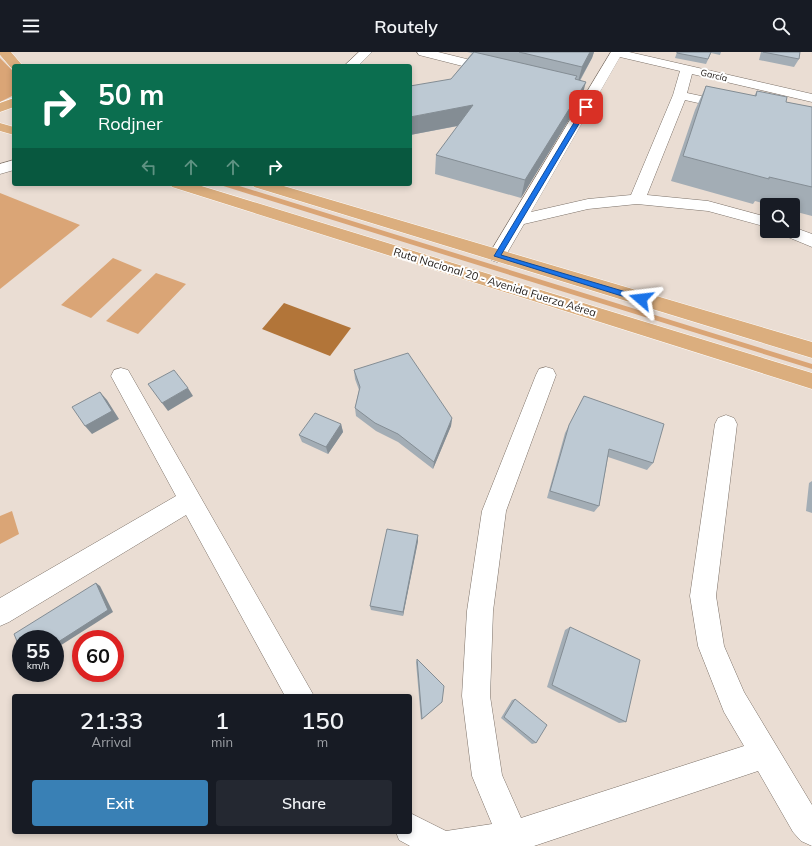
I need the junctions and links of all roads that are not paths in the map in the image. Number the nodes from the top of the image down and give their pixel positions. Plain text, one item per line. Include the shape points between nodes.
1 (4, 52) edge
2 (366, 52) edge
3 (423, 52) edge
4 (617, 53) edge
5 (15, 64) edge
6 (352, 64) edge
7 (687, 69) junction
8 (505, 72) edge
9 (579, 91) edge
10 (594, 94) junction
11 (680, 95) junction
12 (812, 98) edge
13 (12, 103) edge
14 (0, 108) edge
15 (742, 109) edge
16 (0, 127) edge
17 (12, 130) edge
18 (12, 166) edge
19 (0, 169) edge
20 (184, 186) edge
21 (267, 186) edge
22 (637, 199) junction
23 (520, 220) junction
24 (760, 220) edge
25 (800, 236) edge
26 (812, 241) edge
27 (497, 256) junction
28 (812, 350) edge
29 (546, 375) dead end
30 (121, 376) dead end
31 (812, 381) edge
32 (726, 424) dead end
33 (191, 500) junction
34 (0, 613) edge
35 (299, 694) edge
36 (765, 754) junction
37 (412, 830) edge
38 (812, 830) edge
39 (516, 841) edge
40 (442, 846) edge
41 (449, 846) edge

1 - 5 main road
2 - 6 street
3 - 8 street
4 - 7 street, García
4 - 10 street
7 - 11 street
7 - 12 street, García
9 - 10 street
10 - 23 street
11 - 15 street
11 - 22 street
13 - 14 main road
16 - 17 main road
18 - 19 street
20 - 31 main road, Ruta Nacional 20 - Avenida Fuerza Aérea
21 - 27 main road
22 - 23 street via 588,204
22 - 24 street via 708,206
23 - 27 street
25 - 26 street
27 - 28 main road
29 - 39 street via 494,511 480,611 476,696 487,776
30 - 33 street
32 - 36 street via 704,596 711,646 734,702
33 - 34 street
33 - 35 street
36 - 38 street via 804,821
36 - 39 street
37 - 40 street
39 - 41 street

